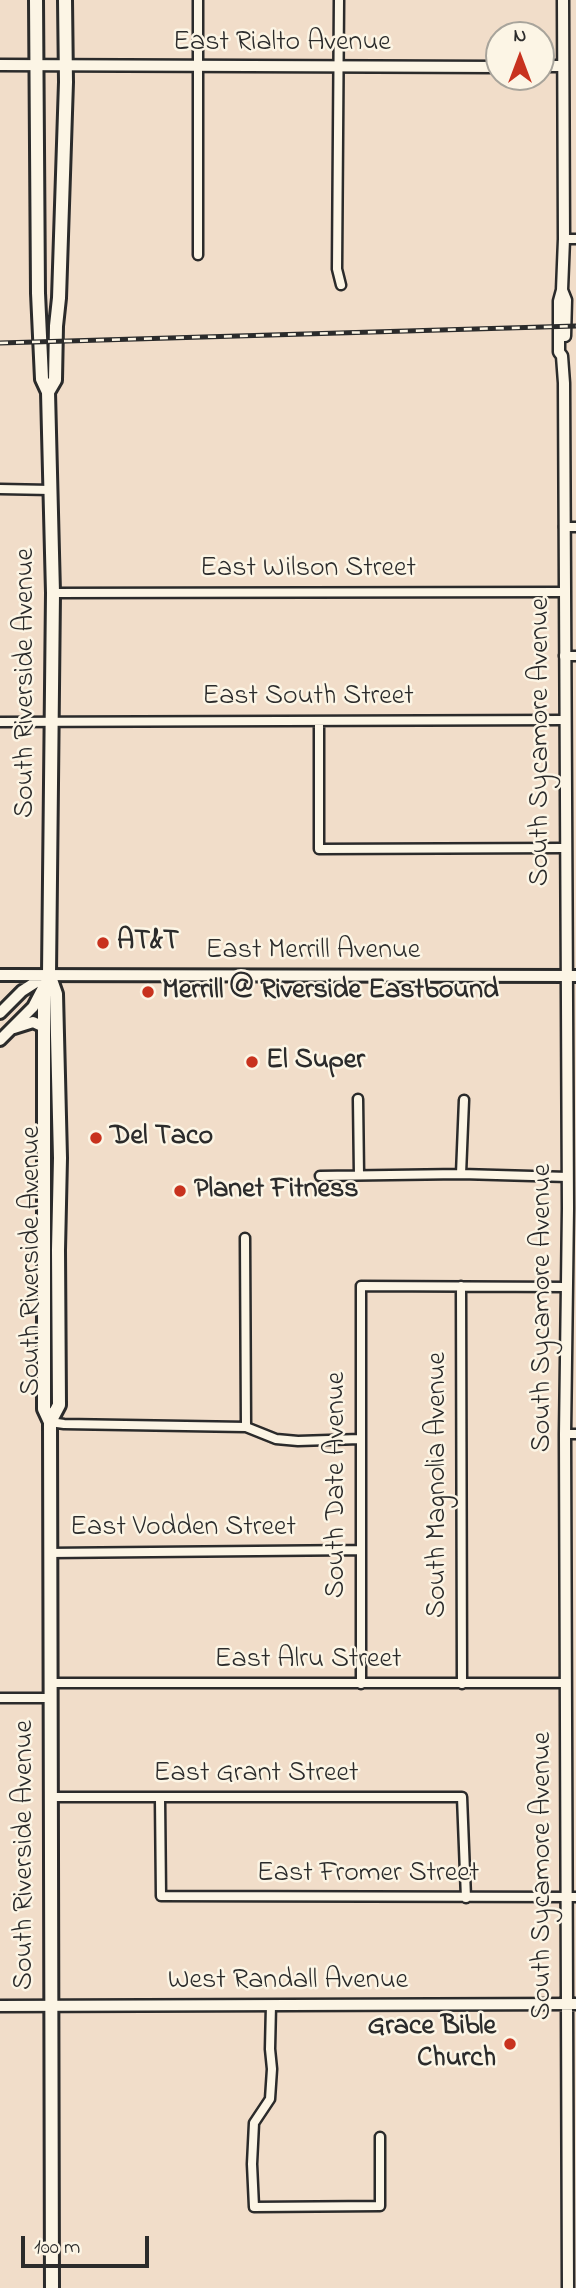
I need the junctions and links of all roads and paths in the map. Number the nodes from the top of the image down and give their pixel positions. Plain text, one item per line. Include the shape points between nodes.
1 (36, 0) edge
2 (65, 0) edge
3 (198, 0) edge
4 (338, 0) edge
5 (563, 0) edge
6 (0, 65) edge
7 (36, 65) junction
8 (66, 66) junction
9 (555, 66) edge
10 (562, 66) junction
11 (198, 67) junction
12 (338, 67) junction
13 (485, 67) edge
14 (564, 239) junction
15 (576, 239) edge
16 (198, 255) dead end
17 (341, 285) dead end
18 (48, 392) junction
19 (0, 489) edge
20 (51, 490) junction
21 (564, 527) junction
22 (576, 527) edge
23 (564, 592) junction
24 (53, 593) junction
25 (564, 656) junction
26 (576, 656) edge
27 (564, 720) junction
28 (319, 721) junction
29 (0, 722) edge
30 (53, 723) junction
31 (565, 848) junction
32 (49, 974) junction
33 (0, 975) edge
34 (571, 976) edge
35 (0, 1013) edge
36 (44, 1027) junction
37 (11, 1029) junction
38 (0, 1040) edge
39 (572, 1097) edge
40 (358, 1099) dead end
41 (464, 1100) dead end
42 (461, 1174) junction
43 (359, 1175) junction
44 (320, 1176) dead end
45 (568, 1177) junction
46 (572, 1208) edge
47 (245, 1238) dead end
48 (461, 1286) junction
49 (567, 1287) junction
50 (571, 1320) edge
51 (50, 1422) junction
52 (246, 1427) junction
53 (571, 1434) edge
54 (360, 1439) junction
55 (360, 1550) junction
56 (49, 1553) junction
57 (571, 1609) edge
58 (50, 1683) junction
59 (566, 1683) junction
60 (361, 1684) junction
61 (462, 1684) junction
62 (0, 1698) edge
63 (50, 1698) junction
64 (571, 1796) edge
65 (51, 1797) junction
66 (160, 1799) junction
67 (571, 1897) edge
68 (466, 1898) junction
69 (571, 2004) edge
70 (271, 2005) junction
71 (0, 2006) edge
72 (52, 2007) junction
73 (380, 2137) dead end
74 (572, 2205) edge
75 (52, 2288) edge
76 (568, 2288) edge

1 - 7 main road, South Riverside Avenue
2 - 8 main road, South Riverside Avenue
3 - 11 street
4 - 12 street
5 - 10 street, South Sycamore Avenue
6 - 7 street, East Rialto Avenue
7 - 8 street, East Rialto Avenue
7 - 18 main road, South Riverside Avenue via 38,293 42,379
8 - 11 street, East Rialto Avenue
8 - 18 main road, South Riverside Avenue via 55,380
9 - 10 street
10 - 14 street, South Sycamore Avenue
11 - 12 street, East Rialto Avenue
11 - 16 street
12 - 13 street, East Rialto Avenue
12 - 17 street via 337,269
14 - 15 street
14 - 21 street, South Sycamore Avenue via 559,301
18 - 20 main road, South Riverside Avenue
19 - 20 street
20 - 24 main road, South Riverside Avenue
21 - 22 street
21 - 23 street, South Sycamore Avenue
23 - 24 street, East Wilson Street
23 - 25 street, South Sycamore Avenue
24 - 30 main road, South Riverside Avenue
25 - 26 street
25 - 27 street, South Sycamore Avenue
27 - 28 street, East South Street
27 - 31 street, South Sycamore Avenue
28 - 30 street, East South Street
28 - 31 street via 319,849
29 - 30 street, East South Street
30 - 32 main road, South Riverside Avenue
31 - 34 street, South Sycamore Avenue
32 - 33 main road, East Merrill Avenue
32 - 34 main road, East Merrill Avenue
32 - 35 main road via 22,991
32 - 36 main road, South Riverside Avenue
32 - 37 main road via 33,1007
32 - 51 main road, South Riverside Avenue via 56,994 60,1158 59,1405
34 - 39 street, South Sycamore Avenue
36 - 37 main road via 33,1022
36 - 51 main road, South Riverside Avenue via 44,1409
37 - 38 main road
39 - 45 street, South Sycamore Avenue
40 - 43 street
41 - 42 street
42 - 43 street
42 - 45 street
43 - 44 street
45 - 46 street, South Sycamore Avenue
46 - 49 street, South Sycamore Avenue
47 - 52 street
48 - 49 street
48 - 54 street, South Date Avenue via 361,1286
48 - 61 street, South Magnolia Avenue
49 - 50 street, South Sycamore Avenue
50 - 53 street, South Sycamore Avenue
51 - 52 street
51 - 56 main road, South Riverside Avenue
52 - 54 street via 298,1441
53 - 57 street, South Sycamore Avenue
54 - 55 street, South Date Avenue
55 - 56 street, East Vodden Street
55 - 60 street, South Date Avenue
56 - 58 main road, South Riverside Avenue
57 - 59 street, South Sycamore Avenue
58 - 60 street, East Alru Street
58 - 63 main road, South Riverside Avenue
59 - 61 street, East Alru Street
59 - 64 street, South Sycamore Avenue
60 - 61 street, East Alru Street
62 - 63 street
63 - 65 main road, South Riverside Avenue
64 - 67 street, South Sycamore Avenue
65 - 66 street, East Grant Street
65 - 72 main road, South Riverside Avenue
66 - 68 street, East Fromer Street via 160,1896
66 - 68 street, East Grant Street via 462,1797
67 - 68 street, East Fromer Street
67 - 69 street, South Sycamore Avenue
69 - 70 street, West Randall Avenue
69 - 74 street, South Sycamore Avenue
70 - 72 street, West Randall Avenue
70 - 73 street via 270,2099 254,2123 254,2207 380,2206
71 - 72 street, West Randall Avenue
72 - 75 main road, South Riverside Avenue
74 - 76 street, South Sycamore Avenue

